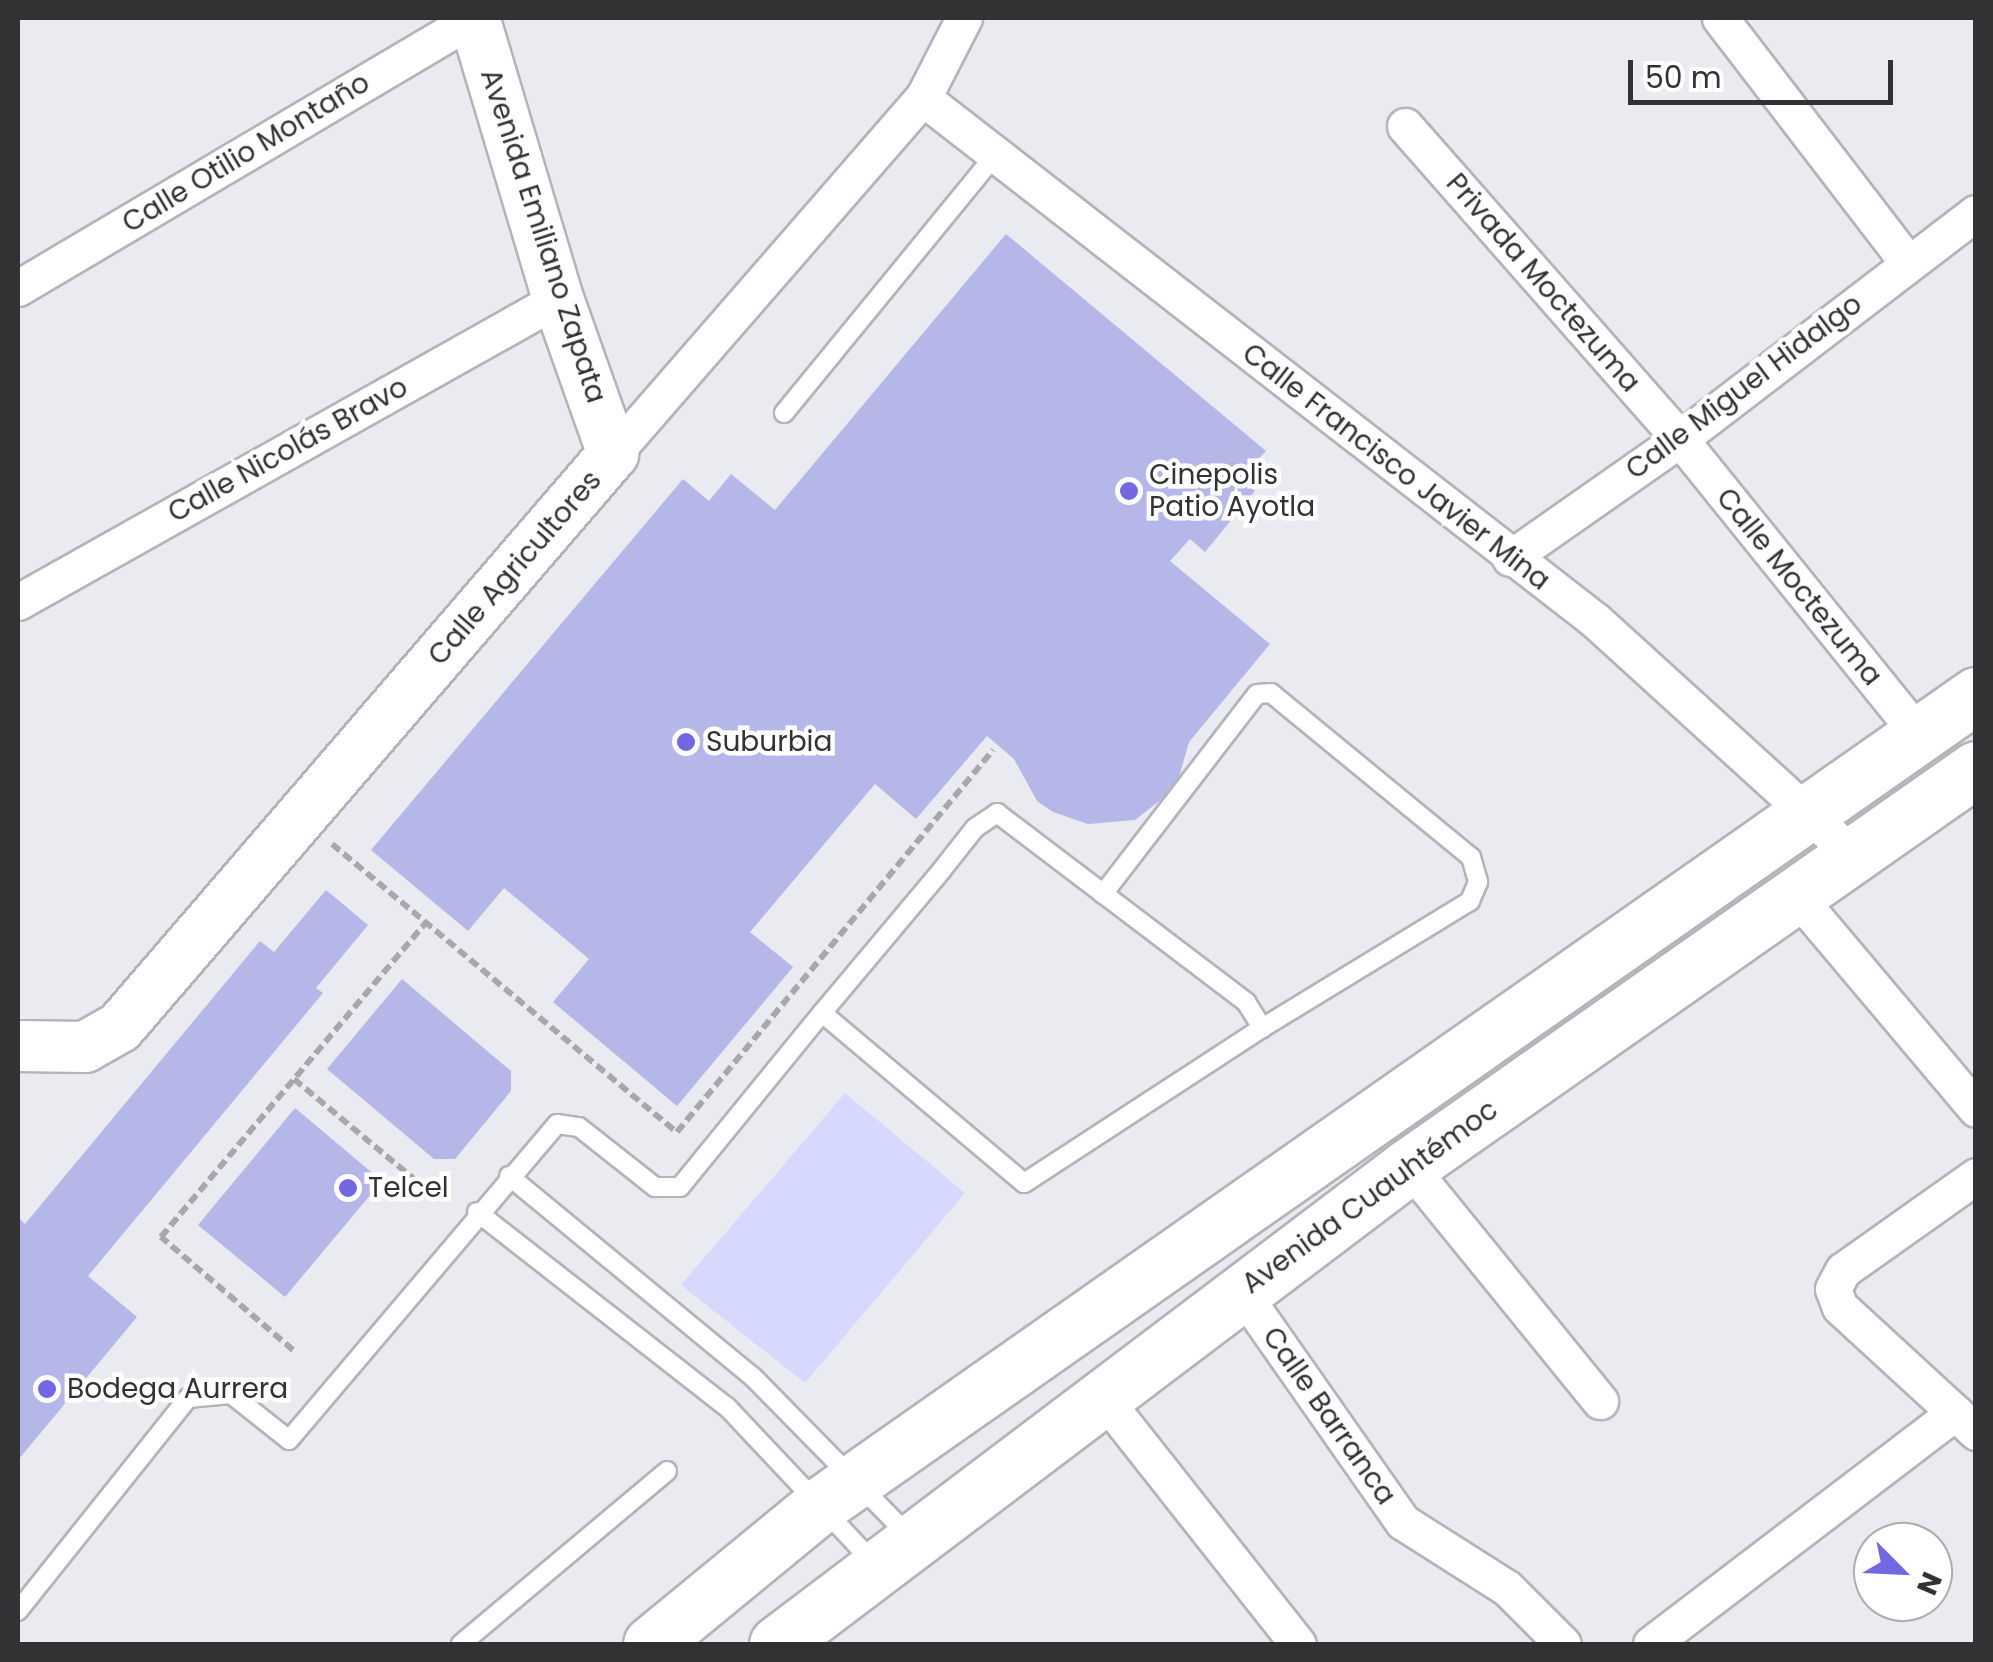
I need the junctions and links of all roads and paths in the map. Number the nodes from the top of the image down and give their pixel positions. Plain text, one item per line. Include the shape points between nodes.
1 (474, 18) edge
2 (964, 18) edge
3 (1720, 18) edge
4 (923, 98) junction
5 (1406, 126) dead end
6 (995, 154) junction
7 (1976, 214) edge
8 (1907, 262) junction
9 (18, 288) edge
10 (558, 299) junction
11 (784, 413) dead end
12 (1680, 439) junction
13 (613, 454) junction
14 (1510, 558) junction
15 (18, 602) edge
16 (1976, 695) edge
17 (1918, 734) junction
18 (993, 750) dead end
19 (1976, 768) edge
20 (1804, 812) junction
21 (300, 818) junction
22 (1853, 855) junction
23 (1103, 894) junction
24 (1794, 894) junction
25 (426, 922) junction
26 (822, 1012) junction
27 (1262, 1028) junction
28 (18, 1046) edge
29 (294, 1079) junction
30 (1976, 1110) edge
31 (1409, 1166) junction
32 (509, 1176) junction
33 (1976, 1176) edge
34 (420, 1184) dead end
35 (478, 1212) junction
36 (1241, 1291) junction
37 (294, 1350) dead end
38 (1102, 1396) junction
39 (1600, 1401) dead end
40 (1965, 1422) edge
41 (667, 1471) dead end
42 (837, 1493) junction
43 (895, 1553) junction
44 (18, 1611) edge
45 (461, 1644) edge
46 (651, 1644) edge
47 (777, 1644) edge
48 (1298, 1644) edge
49 (1563, 1644) edge
50 (1651, 1644) edge

1 - 9 street, Calle Otilio Montaño
1 - 10 street, Avenida Emiliano Zapata
2 - 4 street, Calle Agricultores
3 - 8 street
4 - 6 street, Calle Francisco Javier Mina
4 - 13 street, Calle Agricultores
5 - 12 street, Privada Moctezuma
6 - 11 lane
6 - 14 street, Calle Francisco Javier Mina
7 - 8 street, Calle Miguel Hidalgo
8 - 12 street, Calle Miguel Hidalgo
10 - 13 street, Avenida Emiliano Zapata
10 - 15 street, Calle Nicolás Bravo
12 - 14 street, Calle Miguel Hidalgo
12 - 17 street, Calle Moctezuma
13 - 21 street, Calle Agricultores
14 - 20 street, Calle Francisco Javier Mina via 1596,620
16 - 17 main road
17 - 20 main road
18 - 25 path via 678,1132
19 - 22 main road, Avenida Cuauhtémoc
20 - 22 street, Calle Francisco Javier Mina
20 - 42 main road
21 - 25 path
21 - 28 street, Calle Agricultores via 120,1027 85,1046
22 - 24 main road, Avenida Cuauhtémoc
23 - 26 lane via 997,813 974,828
23 - 27 lane via 1246,1002
23 - 27 lane via 1257,694 1271,693 1471,858 1478,882 1470,901
24 - 30 street
24 - 31 main road, Avenida Cuauhtémoc
25 - 29 path
26 - 27 lane via 1024,1183
26 - 32 lane via 680,1186 656,1187 580,1127 557,1124
29 - 34 path
29 - 37 path via 161,1237
31 - 36 main road, Avenida Cuauhtémoc
31 - 39 street
32 - 35 lane
32 - 42 lane via 752,1376
33 - 40 street via 1843,1270 1833,1289 1840,1308
35 - 42 lane
35 - 44 lane via 289,1440 231,1394 188,1398
36 - 38 main road, Avenida Cuauhtémoc
36 - 49 street, Calle Barranca via 1404,1522 1507,1588
38 - 43 main road, Avenida Cuauhtémoc
38 - 48 street via 1154,1470
40 - 50 street
41 - 45 lane
42 - 43 lane
42 - 43 lane
42 - 46 main road
43 - 47 main road, Avenida Cuauhtémoc

